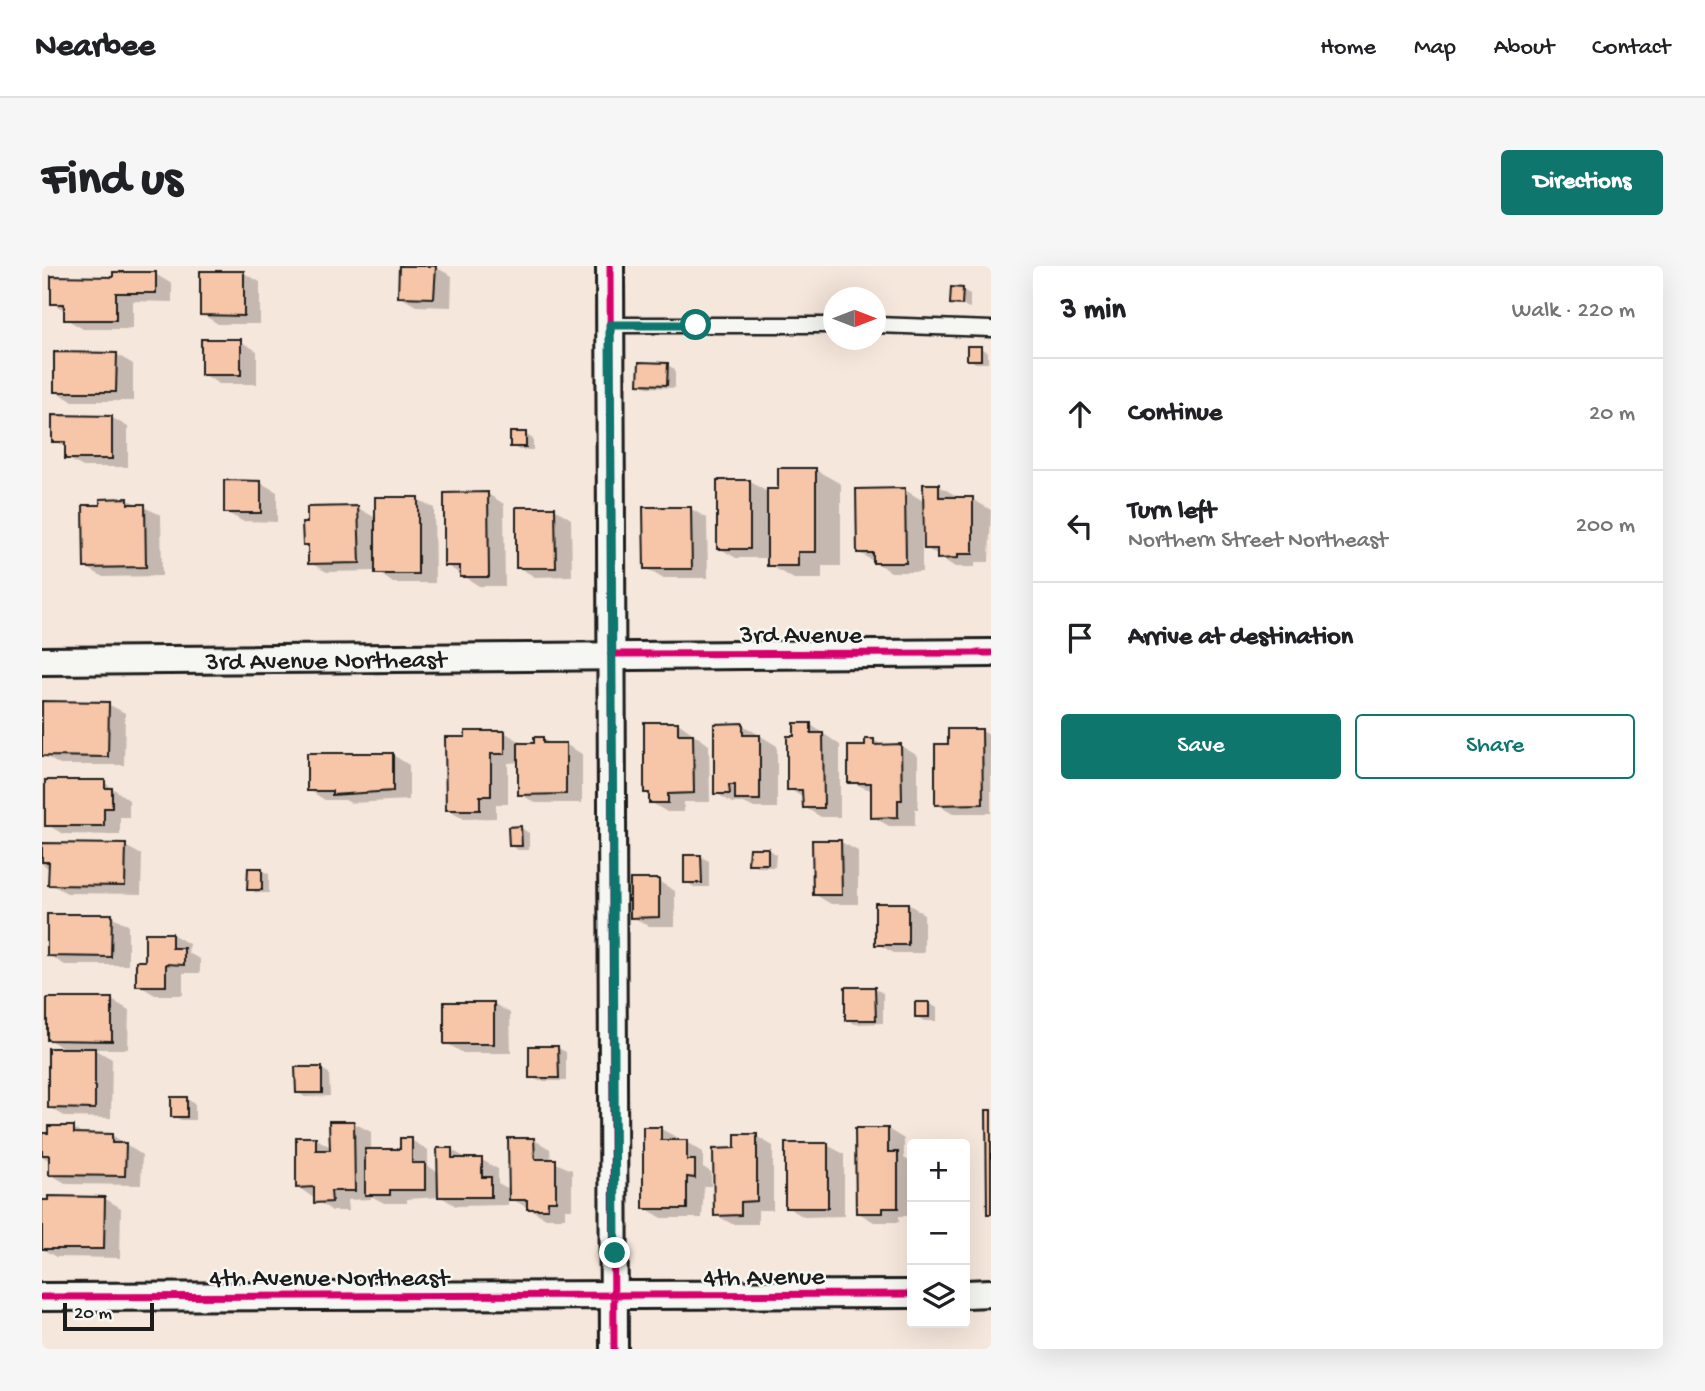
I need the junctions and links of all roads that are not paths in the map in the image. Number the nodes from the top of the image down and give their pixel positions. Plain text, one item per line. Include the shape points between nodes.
1 (610, 266) edge
2 (610, 325) junction
3 (823, 325) edge
4 (886, 325) edge
5 (991, 329) edge
6 (991, 653) edge
7 (611, 654) junction
8 (42, 661) edge
9 (991, 1293) edge
10 (907, 1294) edge
11 (970, 1294) edge
12 (42, 1297) edge
13 (616, 1297) junction
14 (614, 1349) edge

1 - 2 street
2 - 3 lane
2 - 7 street
4 - 5 lane
6 - 7 street, 3rd Avenue
7 - 8 street, 3rd Avenue Northeast
7 - 13 street
9 - 11 street
10 - 13 street, 4th Avenue
12 - 13 street, 4th Avenue Northeast
13 - 14 street

